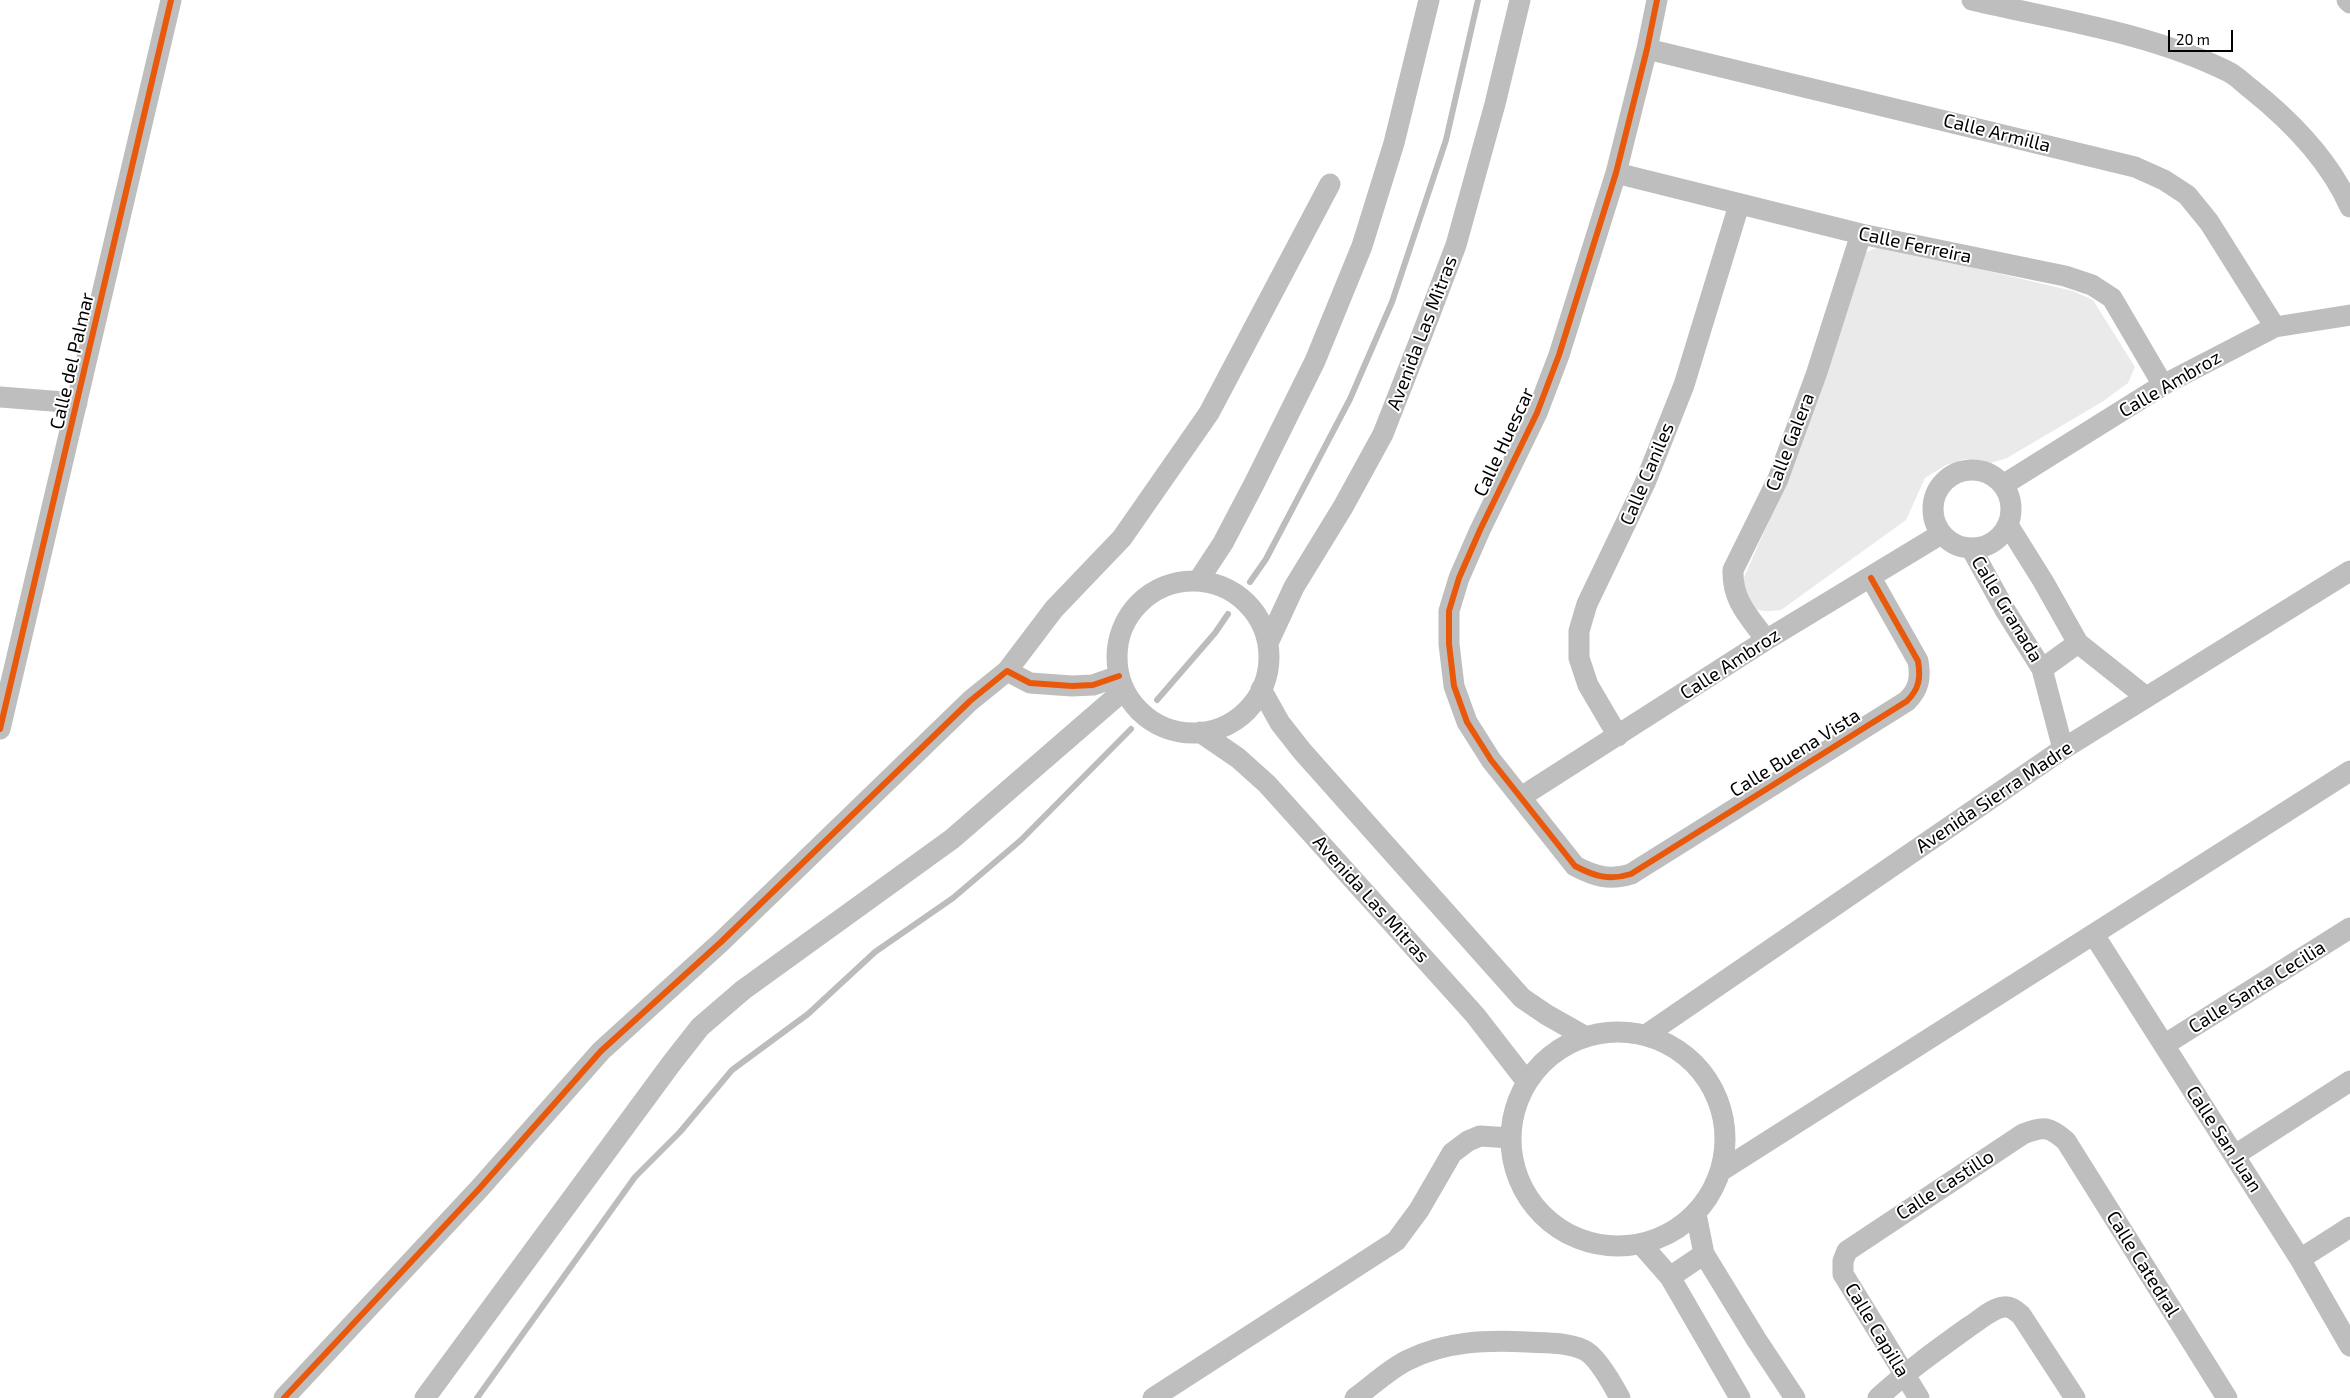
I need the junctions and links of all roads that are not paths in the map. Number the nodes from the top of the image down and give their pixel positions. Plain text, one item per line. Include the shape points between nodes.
1 (171, 0) edge
2 (1430, 0) edge
3 (1520, 0) edge
4 (1657, 0) edge
5 (1972, 0) edge
6 (2347, 0) edge
7 (2350, 3) edge
8 (1647, 49) junction
9 (1616, 173) junction
10 (1330, 184) dead end
11 (1739, 205) junction
12 (2350, 207) edge
13 (1861, 234) junction
14 (2350, 315) edge
15 (2275, 327) junction
16 (2163, 385) junction
17 (0, 397) edge
18 (77, 403) junction
19 (2003, 485) junction
20 (2008, 525) junction
21 (1941, 534) junction
22 (1971, 548) junction
23 (2350, 571) edge
24 (1871, 578) junction
25 (1198, 581) junction
26 (1766, 640) junction
27 (1268, 643) junction
28 (2078, 643) junction
29 (2042, 669) junction
30 (1007, 671) junction
31 (1122, 683) junction
32 (1261, 689) junction
33 (2146, 697) junction
34 (0, 729) edge
35 (1200, 732) junction
36 (1618, 736) junction
37 (2064, 749) junction
38 (2350, 771) edge
39 (1522, 798) junction
40 (1575, 866) joint
41 (2350, 928) edge
42 (2094, 935) junction
43 (1646, 1035) junction
44 (1586, 1037) junction
45 (2164, 1045) junction
46 (1527, 1082) junction
47 (2350, 1082) edge
48 (2056, 1132) joint
49 (1510, 1138) junction
50 (2235, 1156) junction
51 (1721, 1172) junction
52 (1696, 1214) junction
53 (2350, 1227) edge
54 (1641, 1244) junction
55 (1704, 1254) junction
56 (2300, 1258) junction
57 (1843, 1261) joint
58 (1670, 1277) junction
59 (2350, 1346) edge
60 (1904, 1374) junction
61 (284, 1398) edge
62 (425, 1398) edge
63 (1153, 1398) edge
64 (1355, 1398) edge
65 (1620, 1398) edge
66 (1740, 1398) edge
67 (1795, 1398) edge
68 (1878, 1398) edge
69 (1919, 1398) edge
70 (2075, 1398) edge
71 (2227, 1398) edge

1 - 18 street, Calle del Palmar
2 - 25 street via 1394,143 1362,246 1306,379 1228,535
3 - 27 street, Avenida Las Mitras via 1456,245 1424,332 1383,434 1343,508 1294,587
4 - 8 street, Calle Huescar
5 - 12 street via 2164,44 2229,72 2280,112 2313,148
6 - 7 street
8 - 9 street, Calle Huescar
8 - 15 street, Calle Armilla via 2135,167 2187,195 2209,222
9 - 11 street, Calle Ferreira
9 - 39 street, Calle Huescar via 1560,355 1537,413 1476,538 1449,611 1454,686 1467,722 1491,760
10 - 30 street via 1209,413 1122,538 1054,609
11 - 13 street, Calle Ferreira
11 - 36 street, Calle Caniles via 1684,385 1645,483 1587,604 1579,630 1579,658 1588,685
13 - 16 street, Calle Ferreira via 2066,276 2092,285 2112,298
13 - 26 street, Calle Galera via 1817,372 1778,479 1733,570 1732,586 1738,600
14 - 15 street, Calle Ambroz
15 - 16 street, Calle Ambroz
16 - 19 street, Calle Ambroz
17 - 18 street
18 - 34 street, Calle del Palmar
19 - 20 street via 2011,511
19 - 21 street via 1991,475 1976,470 1961,471 1947,478 1937,490 1932,505 1934,520
20 - 22 street via 1993,542
20 - 28 street
21 - 22 street via 1949,542
21 - 24 street, Calle Ambroz
22 - 29 street, Calle Granada
23 - 33 street, Avenida Sierra Madre
24 - 26 street, Calle Ambroz
24 - 40 street, Calle Buena Vista via 1918,661 1918,686 1907,701 1631,874 1609,878 1594,876
25 - 27 street via 1230,590 1243,600 1255,612
25 - 31 street via 1165,586 1138,604 1127,618 1121,631 1117,661
26 - 36 street, Calle Ambroz
27 - 32 street via 1267,674
28 - 29 street, Calle Granada
28 - 33 street
29 - 37 street, Calle Granada
30 - 31 street via 1030,682 1072,686
30 - 61 street via 970,701 721,942 601,1052 479,1189
31 - 35 street via 1143,714 1155,722 1177,730
31 - 62 street via 952,839 743,990 700,1027
32 - 35 street via 1236,718 1216,729
32 - 44 street via 1280,723 1302,751 1522,998
33 - 37 street, Avenida Sierra Madre
35 - 46 street, Avenida Las Mitras via 1268,784 1475,1015
36 - 39 street, Calle Ambroz
37 - 43 street, Avenida Sierra Madre
38 - 42 street
39 - 40 street, Calle Huescar
41 - 45 street, Calle Santa Cecilia
42 - 45 street, Calle San Juan
42 - 51 street
43 - 44 street via 1616,1032
43 - 51 street via 1682,1052 1709,1082 1724,1118 1726,1138
44 - 46 street via 1552,1054
45 - 50 street, Calle San Juan
46 - 49 street via 1518,1100
47 - 50 street
48 - 57 street, Calle Castillo via 2039,1128 2023,1134 1856,1243 1847,1251
48 - 71 street, Calle Catedral via 2066,1141
49 - 54 street via 1517,1175 1536,1209 1550,1222 1584,1241 1622,1246
49 - 63 street via 1480,1136 1468,1141 1452,1153 1419,1210 1396,1241
50 - 56 street, Calle San Juan
51 - 52 street
52 - 54 street via 1661,1238
52 - 55 street
53 - 56 street
54 - 58 street
55 - 58 street
55 - 67 street
56 - 59 street, Calle San Juan
57 - 60 street, Calle Capilla via 1843,1274
58 - 66 street
60 - 68 street
60 - 69 street, Calle Capilla
60 - 70 street via 1994,1310 2005,1307 2014,1309 2032,1329
64 - 65 street via 1406,1361 1433,1350 1463,1342 1500,1340 1564,1344 1585,1350 1606,1374

